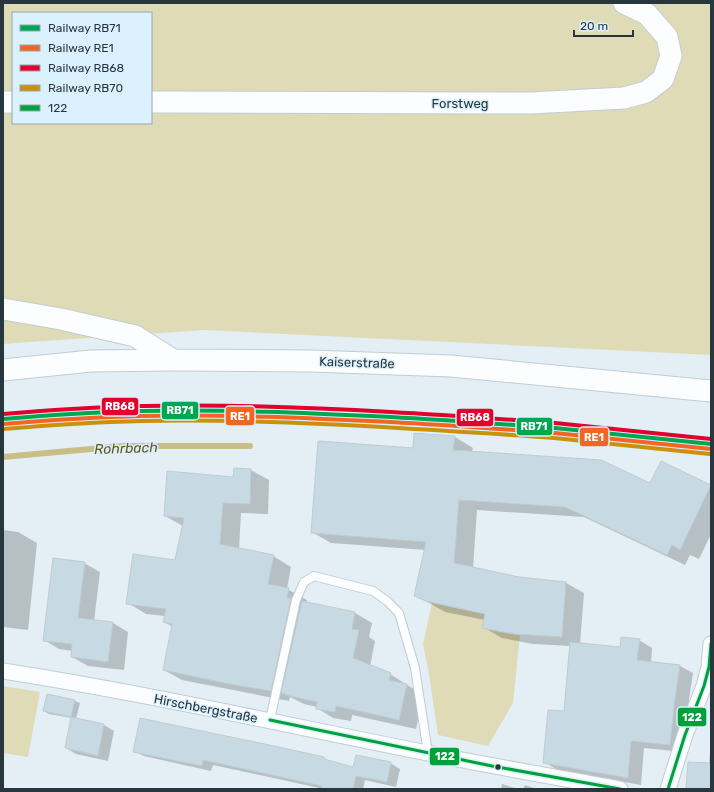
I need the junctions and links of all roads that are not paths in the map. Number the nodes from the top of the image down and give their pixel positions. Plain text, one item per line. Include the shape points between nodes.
1 (624, 3) edge
2 (152, 102) edge
3 (3, 310) edge
4 (173, 360) junction
5 (3, 370) edge
6 (711, 391) edge
7 (711, 644) edge
8 (3, 671) edge
9 (270, 720) junction
10 (428, 753) junction
11 (620, 789) edge
12 (668, 789) edge

1 - 2 street, Forstweg via 647,14 666,36 671,56 663,79 646,92 624,98 531,104
3 - 4 street via 61,319 135,336
4 - 5 street, Kaiserstraße via 91,361
4 - 6 street, Kaiserstraße via 451,366
7 - 12 street via 704,686
8 - 9 street, Hirschbergstraße
9 - 10 street, Hirschbergstraße
9 - 10 lane via 296,600 304,582 314,576 372,591 399,613 415,668
10 - 11 street, Hirschbergstraße

